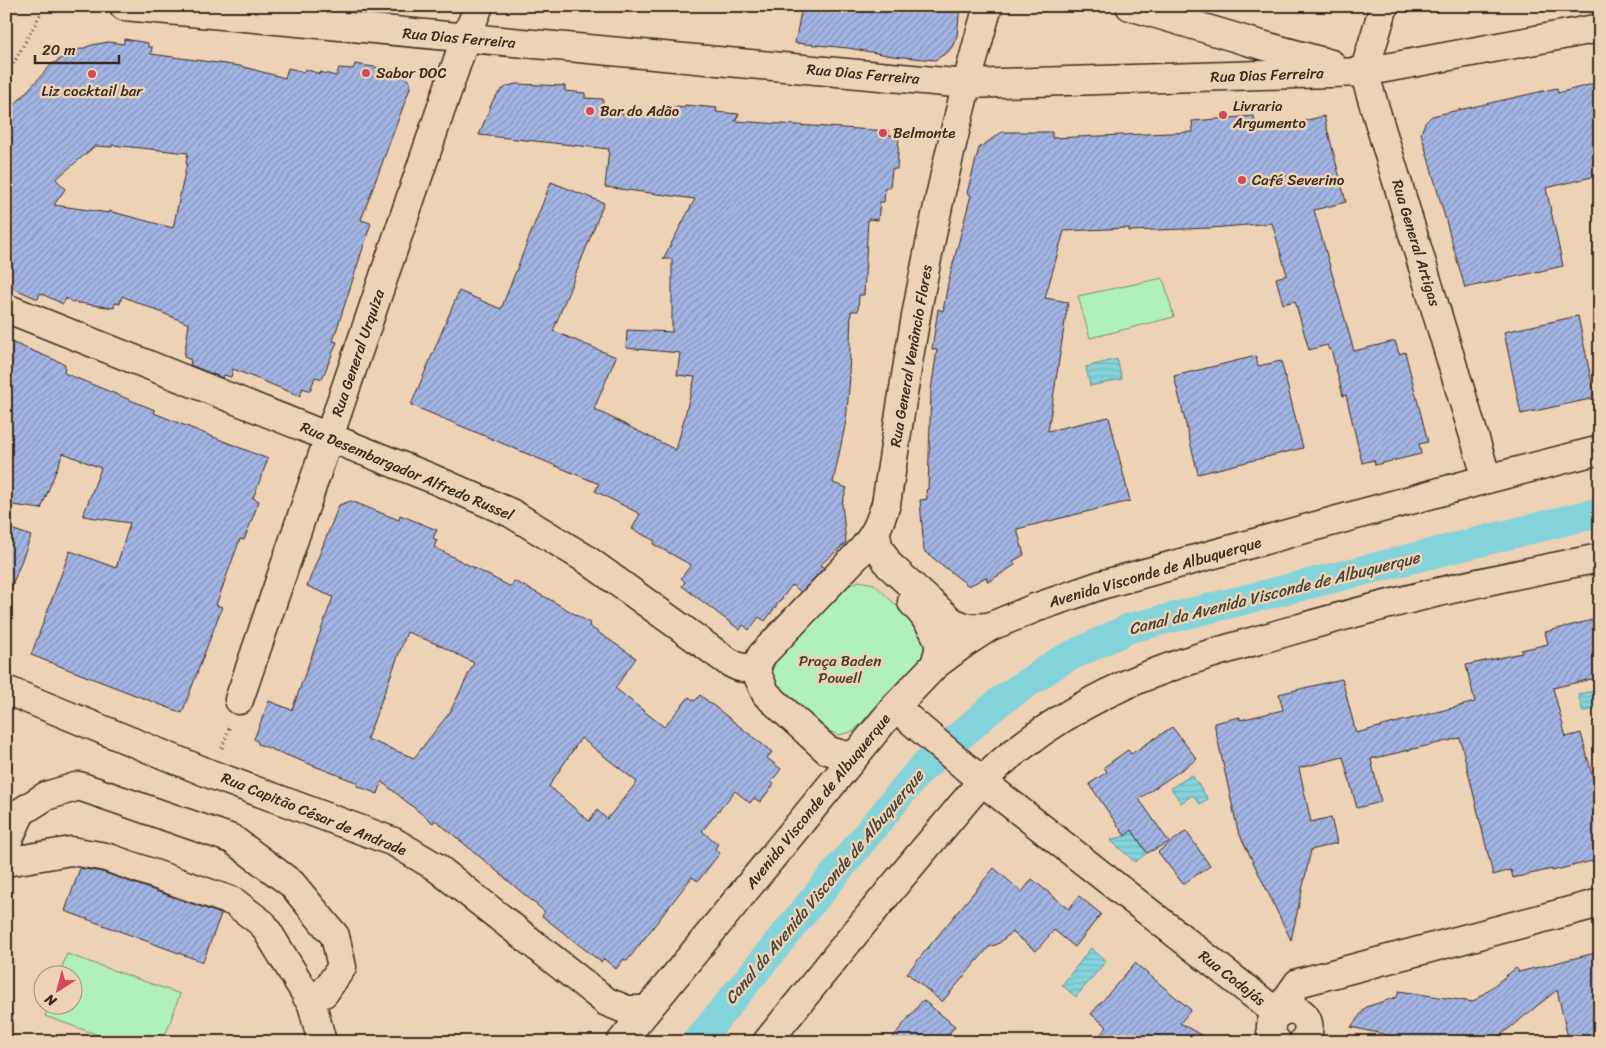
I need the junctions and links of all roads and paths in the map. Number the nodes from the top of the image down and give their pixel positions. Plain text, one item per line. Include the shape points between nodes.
1 (45, 6) edge
2 (124, 6) edge
3 (479, 6) edge
4 (988, 6) edge
5 (1130, 6) edge
6 (1384, 6) edge
7 (1600, 28) edge
8 (465, 39) junction
9 (1364, 72) junction
10 (6, 77) edge
11 (966, 84) junction
12 (6, 308) edge
13 (329, 437) junction
14 (1600, 450) edge
15 (1487, 479) junction
16 (876, 533) junction
17 (1600, 558) edge
18 (847, 566) junction
19 (989, 627) junction
20 (757, 664) junction
21 (935, 665) junction
22 (6, 690) edge
23 (239, 700) joint
24 (895, 707) junction
25 (857, 753) junction
26 (213, 775) junction
27 (983, 782) junction
28 (6, 845) edge
29 (6, 862) edge
30 (1600, 903) edge
31 (307, 997) junction
32 (646, 1010) junction
33 (1278, 1013) junction
34 (1306, 1041) edge
35 (322, 1042) edge
36 (621, 1042) edge
37 (767, 1042) edge
38 (1277, 1042) edge

1 - 10 path
2 - 8 street, Rua Dias Ferreira
3 - 8 street, Rua General Urquiza
4 - 11 street, Rua General Venâncio Flores
5 - 9 street
6 - 9 street
7 - 9 street, Rua Dias Ferreira
8 - 11 street, Rua Dias Ferreira
8 - 13 street, Rua General Urquiza
9 - 11 street, Rua Dias Ferreira
9 - 15 street, Rua General Artigas
11 - 16 street, Rua General Venâncio Flores via 923,281 886,504
12 - 13 street, Rua Desembargador Alfredo Russel
13 - 20 street, Rua Desembargador Alfredo Russel via 511,513 586,559 727,661 744,669
13 - 23 street, Rua General Urquiza
14 - 15 street, Avenida Visconde de Albuquerque
15 - 19 street, Avenida Visconde de Albuquerque via 1100,585
16 - 18 street, Rua General Venâncio Flores
16 - 19 street via 878,546 889,564 952,622 967,628
17 - 27 street via 1510,575 1340,617 1164,669 1062,717 1006,758
18 - 20 street, Rua General Venâncio Flores
18 - 21 street via 865,568 878,574 913,603 928,620 939,648
19 - 21 street, Avenida Visconde de Albuquerque
20 - 25 street via 757,674 766,694 827,750 846,756
21 - 24 street, Avenida Visconde de Albuquerque
22 - 26 street, Rua Capitão César de Andrade
23 - 26 path
24 - 25 street, Avenida Visconde de Albuquerque
24 - 27 street, Rua Codajás
25 - 32 street, Avenida Visconde de Albuquerque
26 - 32 street, Rua Capitão César de Andrade via 394,842 436,867 608,1002 627,1010
27 - 33 street, Rua Codajás
27 - 37 street
28 - 31 street via 21,812 46,796 79,786 232,839 292,884 335,936 342,968 324,993
29 - 31 street via 71,851 106,857 234,902 263,924
30 - 33 street, Rua Codajás via 1298,983
31 - 35 street via 312,1004
32 - 36 street, Avenida Visconde de Albuquerque
33 - 34 street via 1289,1009 1305,1017 1309,1028
33 - 38 street via 1271,1024

